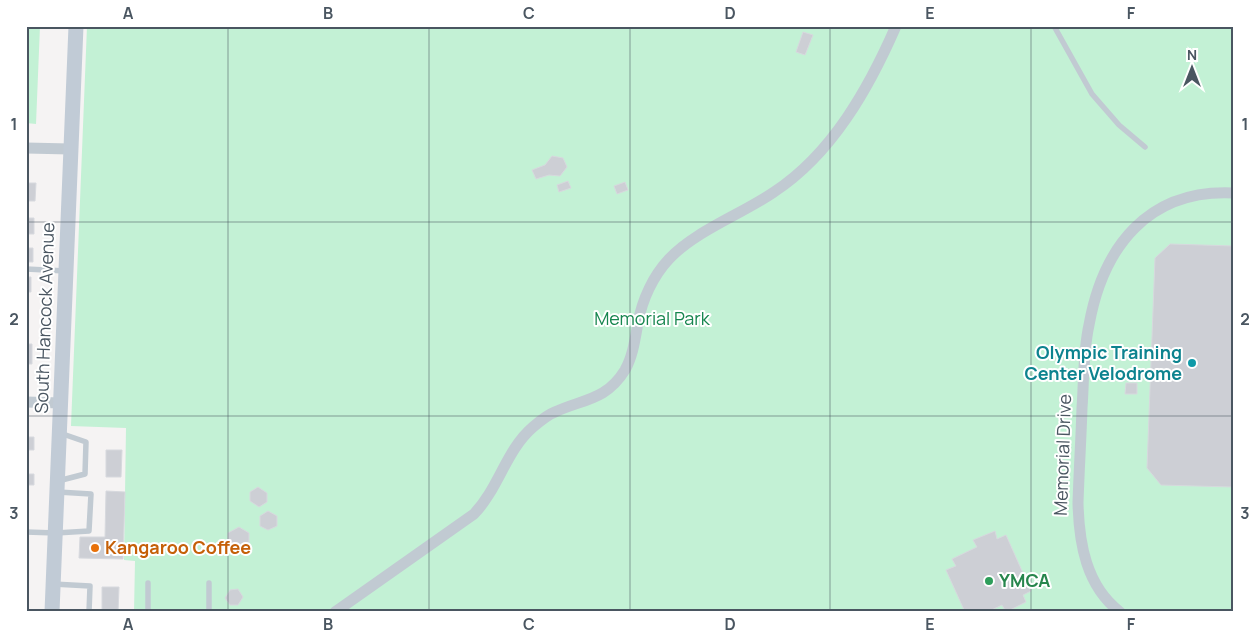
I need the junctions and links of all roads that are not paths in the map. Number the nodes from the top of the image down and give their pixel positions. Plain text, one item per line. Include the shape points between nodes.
1 (76, 26) edge
2 (896, 26) edge
3 (1054, 26) edge
4 (1145, 147) dead end
5 (26, 148) edge
6 (70, 150) junction
7 (1233, 193) edge
8 (26, 270) edge
9 (66, 271) junction
10 (26, 402) edge
11 (61, 403) junction
12 (60, 433) junction
13 (58, 486) junction
14 (26, 532) edge
15 (56, 533) junction
16 (148, 583) dead end
17 (209, 583) dead end
18 (53, 584) junction
19 (52, 612) edge
20 (89, 612) edge
21 (148, 612) edge
22 (209, 612) edge
23 (336, 612) edge
24 (1120, 612) edge

1 - 6 main road, South Hancock Avenue
2 - 23 street via 848,116 817,155 775,192 688,242 669,258 646,296 629,361 614,383 598,396 554,412 531,429 513,450 481,507
3 - 4 lane via 1092,94 1119,125
5 - 6 street
6 - 9 main road, South Hancock Avenue
7 - 24 street, Memorial Drive via 1210,192 1182,198 1142,221 1111,258 1092,310 1085,351 1078,526 1088,569 1104,597
8 - 9 lane
9 - 11 main road, South Hancock Avenue
10 - 11 street
11 - 12 main road, South Hancock Avenue
12 - 13 main road, South Hancock Avenue
12 - 13 lane via 86,442 85,474
13 - 15 main road, South Hancock Avenue
13 - 15 lane via 91,494 89,531
14 - 15 lane
15 - 18 main road, South Hancock Avenue
16 - 21 lane
17 - 22 lane
18 - 19 main road, South Hancock Avenue
18 - 20 lane via 90,586

